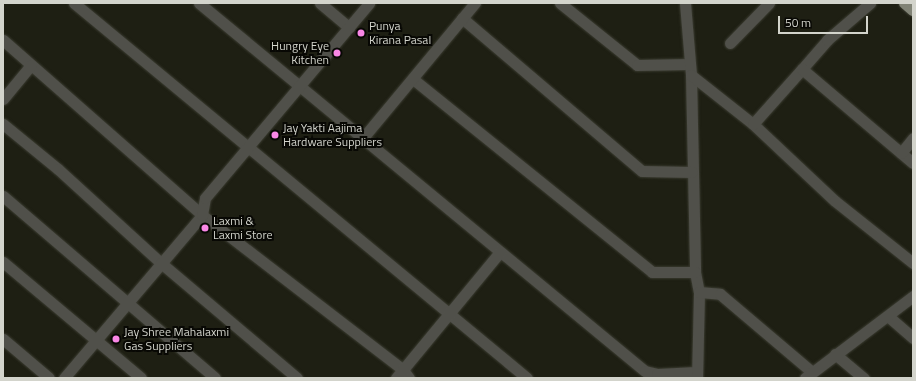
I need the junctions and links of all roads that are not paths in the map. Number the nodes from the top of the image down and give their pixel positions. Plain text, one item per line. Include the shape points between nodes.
1 (74, 3) edge
2 (199, 3) edge
3 (320, 3) edge
4 (369, 3) edge
5 (475, 3) edge
6 (560, 3) edge
7 (685, 3) edge
8 (769, 3) edge
9 (870, 3) edge
10 (906, 3) edge
11 (913, 10) edge
12 (462, 18) junction
13 (349, 27) junction
14 (3, 40) edge
15 (730, 42) dead end
16 (31, 65) junction
17 (690, 69) junction
18 (802, 69) junction
19 (413, 79) junction
20 (301, 85) junction
21 (3, 99) edge
22 (3, 124) edge
23 (753, 124) junction
24 (913, 138) edge
25 (362, 139) junction
26 (248, 148) junction
27 (900, 153) junction
28 (913, 163) edge
29 (692, 172) junction
30 (3, 196) edge
31 (202, 215) junction
32 (500, 252) junction
33 (3, 262) edge
34 (161, 263) junction
35 (913, 263) edge
36 (695, 272) junction
37 (699, 292) junction
38 (913, 296) edge
39 (129, 303) junction
40 (450, 314) junction
41 (889, 317) junction
42 (913, 338) edge
43 (3, 339) edge
44 (97, 340) junction
45 (835, 354) junction
46 (403, 375) edge
47 (697, 375) edge
48 (809, 375) edge
49 (49, 378) edge
50 (64, 378) edge
51 (141, 378) edge
52 (215, 378) edge
53 (297, 378) edge
54 (527, 378) edge
55 (864, 378) edge

1 - 26 street
2 - 20 street
3 - 13 street
4 - 13 street
5 - 12 street
6 - 17 street via 636,65
7 - 17 street
8 - 15 street
9 - 18 street via 827,40
10 - 11 main road
12 - 19 street
12 - 29 street via 642,171
13 - 20 street
14 - 16 street
16 - 21 street
16 - 31 street
17 - 23 street
17 - 29 street
18 - 23 street
18 - 27 street
19 - 25 street
19 - 36 street via 652,272
20 - 25 street
20 - 26 street
22 - 34 street via 58,169
23 - 35 street via 835,201
24 - 27 street
25 - 32 street
26 - 31 street via 205,198
26 - 40 street
27 - 28 street
29 - 36 street
30 - 39 street
31 - 34 street
31 - 46 street
32 - 40 street
32 - 47 street via 645,371 657,374
33 - 44 street
34 - 39 street
34 - 53 street
36 - 37 street
37 - 47 street
37 - 48 street via 720,294
38 - 41 street
39 - 44 street
39 - 52 street
40 - 46 street
40 - 54 street
41 - 42 street
41 - 45 street
43 - 49 street
44 - 50 street
44 - 51 street
45 - 48 street
45 - 55 street

